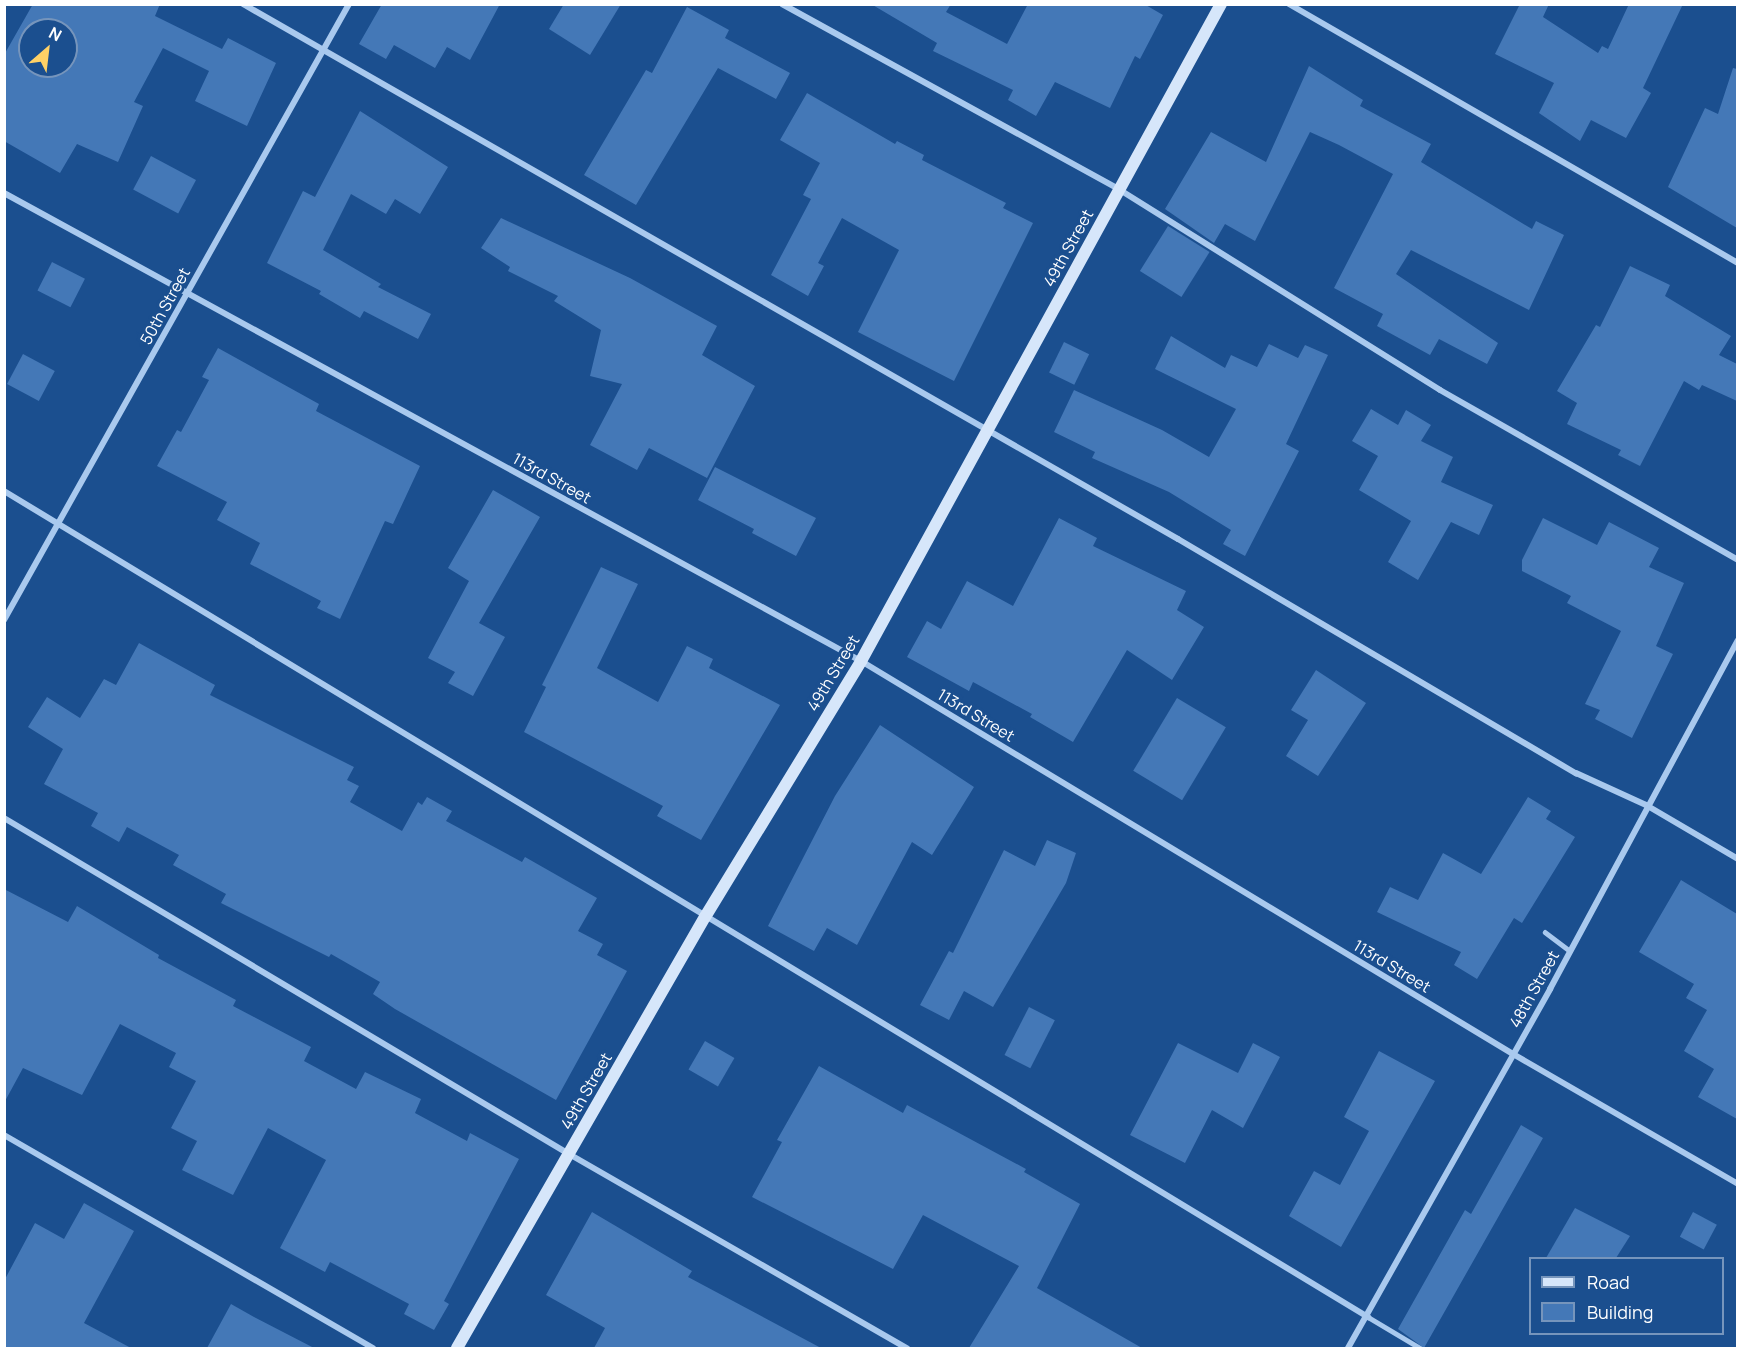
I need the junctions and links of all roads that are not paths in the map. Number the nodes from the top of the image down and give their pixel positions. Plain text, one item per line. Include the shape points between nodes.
1 (243, 4) edge
2 (349, 4) edge
3 (782, 4) edge
4 (1221, 4) edge
5 (1289, 4) edge
6 (324, 48) junction
7 (1120, 190) junction
8 (4, 193) edge
9 (1737, 263) edge
10 (186, 294) junction
11 (986, 430) junction
12 (4, 491) edge
13 (59, 522) junction
14 (1737, 560) edge
15 (4, 620) edge
16 (1737, 640) edge
17 (861, 661) junction
18 (1646, 805) junction
19 (4, 818) edge
20 (1737, 859) edge
21 (705, 917) junction
22 (1545, 932) dead end
23 (1570, 951) junction
24 (1513, 1054) junction
25 (4, 1135) edge
26 (569, 1154) junction
27 (1737, 1184) edge
28 (1368, 1317) junction
29 (373, 1348) edge
30 (457, 1348) edge
31 (907, 1348) edge
32 (1348, 1348) edge
33 (1420, 1348) edge

1 - 6 street
2 - 6 street, 50th Street
3 - 7 street
4 - 7 main road, 49th Street
5 - 9 street
6 - 10 street, 50th Street
6 - 11 street
7 - 11 main road, 49th Street
7 - 14 street via 1440,390
8 - 10 street, 113rd Street
10 - 13 street, 50th Street
10 - 17 street, 113rd Street
11 - 17 main road, 49th Street
11 - 18 street via 1576,773
12 - 13 street
13 - 15 street, 50th Street
13 - 21 street
16 - 18 street, 48th Street
17 - 21 main road, 49th Street
17 - 24 street, 113rd Street
18 - 20 street
18 - 23 street, 48th Street
19 - 26 street
21 - 26 main road, 49th Street
21 - 28 street
22 - 23 lane
23 - 24 street, 48th Street
24 - 27 street, 113rd Street
24 - 28 street, 48th Street
25 - 29 street
26 - 30 main road, 49th Street
26 - 31 street
28 - 32 street, 48th Street
28 - 33 lane

